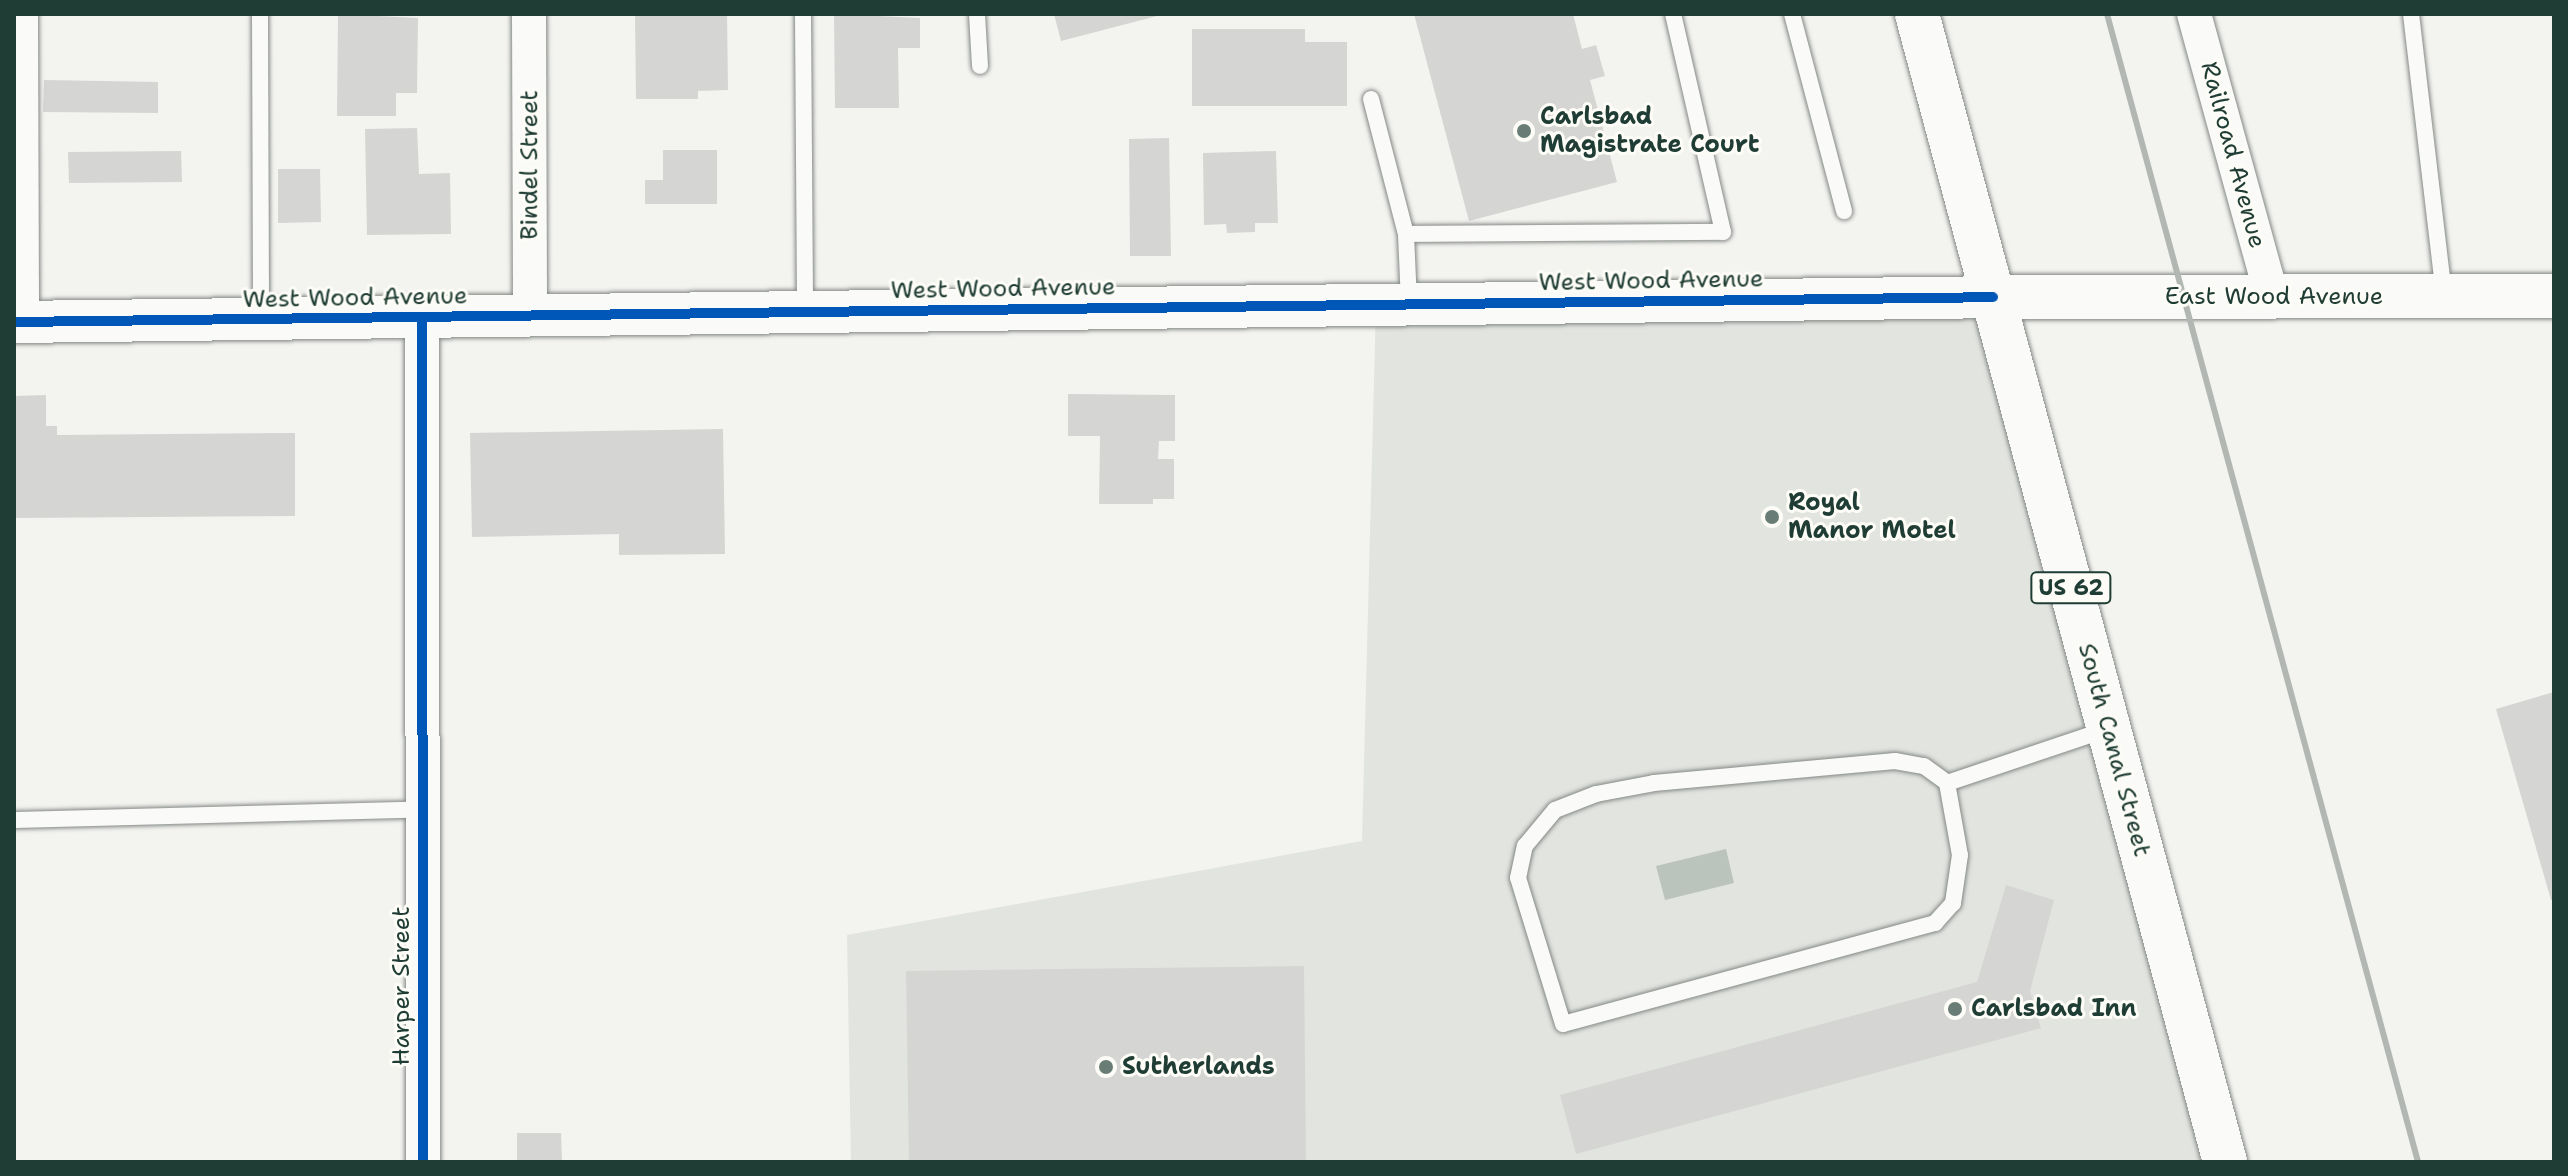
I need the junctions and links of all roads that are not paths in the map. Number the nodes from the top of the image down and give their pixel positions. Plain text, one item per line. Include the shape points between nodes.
1 (21, 14) edge
2 (260, 14) edge
3 (529, 14) edge
4 (803, 14) edge
5 (977, 14) edge
6 (1673, 14) edge
7 (1792, 14) edge
8 (1917, 14) edge
9 (2194, 14) edge
10 (2411, 14) edge
11 (980, 66) dead end
12 (1371, 99) dead end
13 (1844, 211) dead end
14 (1406, 234) junction
15 (2554, 296) edge
16 (1993, 297) junction
17 (2272, 297) junction
18 (2444, 297) junction
19 (1409, 304) junction
20 (805, 312) junction
21 (530, 316) junction
22 (422, 317) junction
23 (261, 319) junction
24 (18, 322) edge
25 (2109, 728) junction
26 (1947, 783) junction
27 (421, 809) junction
28 (14, 820) edge
29 (423, 1162) edge
30 (2225, 1162) edge

1 - 24 street
2 - 23 lane
3 - 21 street, Bindel Street
4 - 20 lane
5 - 11 lane
6 - 14 lane via 1723,232
7 - 13 lane
8 - 16 main road, South Canal Street / US 62
9 - 17 street, Railroad Avenue
10 - 18 lane
12 - 14 lane
14 - 19 lane
15 - 18 main road, East Wood Avenue
16 - 17 main road, East Wood Avenue
16 - 19 street, West Wood Avenue
16 - 25 main road, South Canal Street / US 62
17 - 18 main road, East Wood Avenue
19 - 20 street, West Wood Avenue
20 - 21 street, West Wood Avenue
21 - 22 street, West Wood Avenue
22 - 23 street, West Wood Avenue
22 - 27 street, Harper Street
23 - 24 street, West Wood Avenue
25 - 26 lane
25 - 30 main road, South Canal Street / US 62
26 - 26 lane via 1960,855 1953,903 1935,923 1563,1024 1518,878 1525,846 1555,810 1596,794 1654,783 1895,761 1924,766
27 - 28 lane
27 - 29 street, Harper Street

